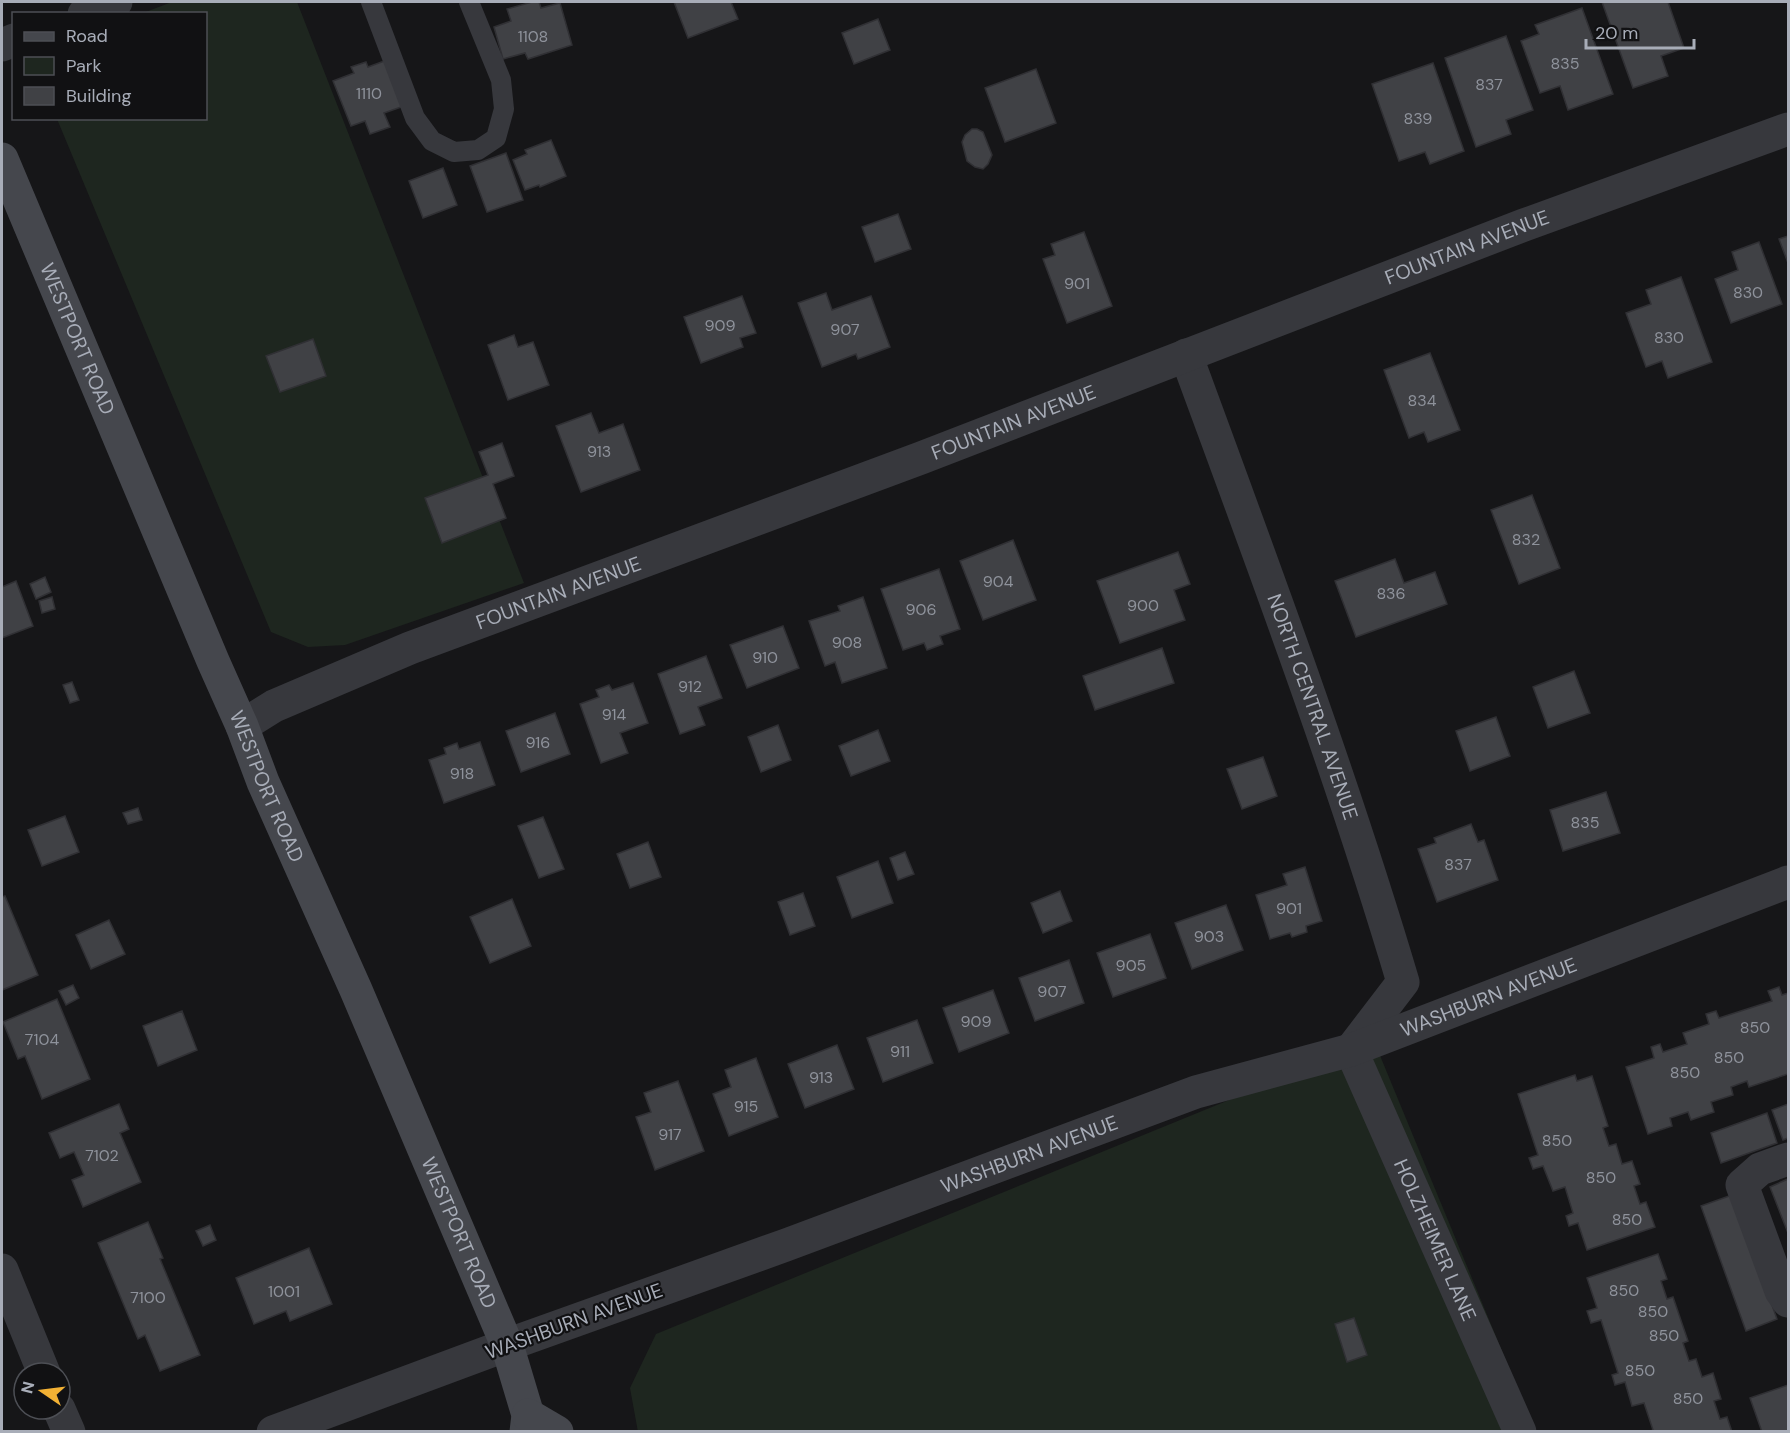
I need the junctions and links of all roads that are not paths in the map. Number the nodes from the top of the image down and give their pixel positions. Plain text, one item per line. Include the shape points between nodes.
1 (116, 2) edge
2 (370, 2) edge
3 (469, 2) edge
4 (89, 12) edge
5 (1788, 129) edge
6 (2, 159) edge
7 (1186, 354) junction
8 (242, 726) junction
9 (1788, 882) edge
10 (1351, 1050) junction
11 (1788, 1159) edge
12 (2, 1270) edge
13 (1788, 1301) edge
14 (507, 1345) junction
15 (39, 1361) edge
16 (527, 1423) edge
17 (273, 1431) edge
18 (557, 1431) edge
19 (1520, 1431) edge

1 - 4 street
2 - 3 lane via 415,118 432,141 454,152 478,150 495,138 504,109 501,80
5 - 7 street, FOUNTAIN AVENUE
6 - 8 main road, WESTPORT ROAD
7 - 8 street, FOUNTAIN AVENUE via 921,458 410,648 274,706
7 - 10 street, NORTH CENTRAL AVENUE via 1284,621 1403,982
8 - 14 main road, WESTPORT ROAD
9 - 10 street, WASHBURN AVENUE
10 - 14 street, WASHBURN AVENUE via 1196,1092
10 - 19 street, HOLZHEIMER LANE
11 - 13 street via 1760,1169 1742,1185
12 - 15 street
14 - 16 main road, WESTPORT ROAD
14 - 17 street, WASHBURN AVENUE
16 - 18 main road, WESTPORT ROAD

